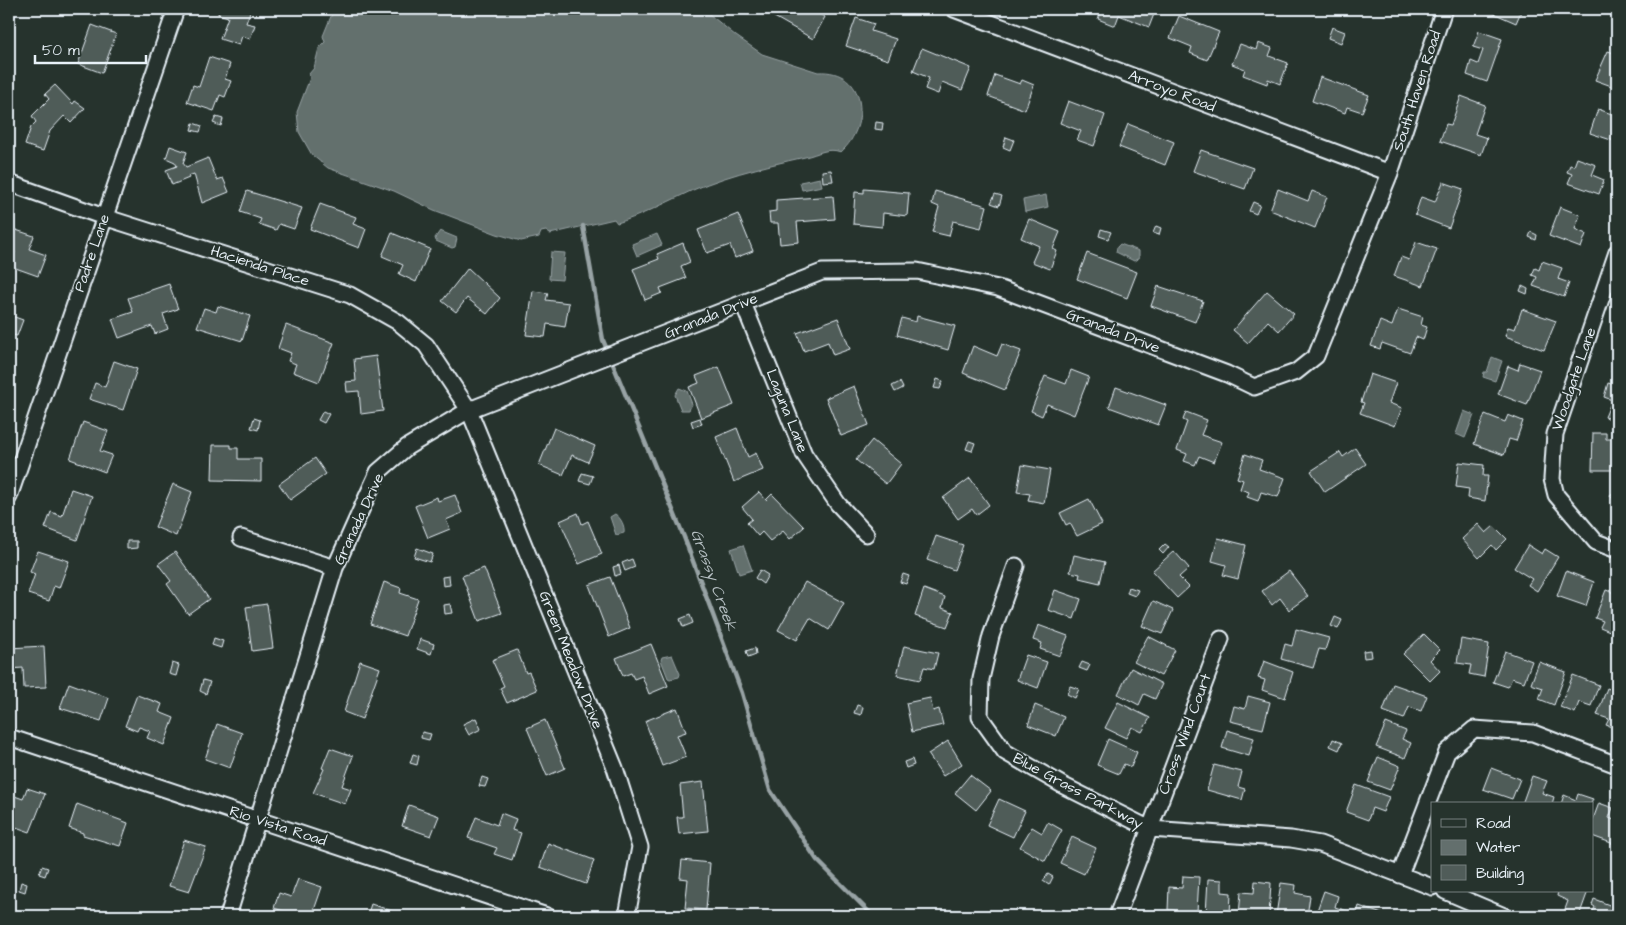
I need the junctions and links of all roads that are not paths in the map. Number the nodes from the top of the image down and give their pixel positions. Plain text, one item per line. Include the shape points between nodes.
1 (176, 9) edge
2 (954, 9) edge
3 (1444, 9) edge
4 (1390, 173) junction
5 (9, 183) edge
6 (104, 217) junction
7 (1617, 252) edge
8 (744, 303) junction
9 (469, 410) junction
10 (9, 497) edge
11 (866, 534) dead end
12 (241, 538) dead end
13 (1617, 550) edge
14 (1016, 566) dead end
15 (335, 568) junction
16 (1220, 639) dead end
17 (9, 737) edge
18 (1617, 765) edge
19 (259, 819) junction
20 (1150, 829) junction
21 (1400, 875) junction
22 (1431, 886) edge
23 (1447, 892) edge
24 (228, 916) edge
25 (547, 916) edge
26 (627, 916) edge
27 (1117, 916) edge
28 (1504, 916) edge

1 - 6 street, Padre Lane
2 - 4 street, Arroyo Road
3 - 4 street, South Haven Road
4 - 8 street, Granada Drive via 1316,356 1296,372 1254,387 1228,374 998,288 917,271 822,272
5 - 6 street, Hacienda Place
6 - 9 street, Hacienda Place via 350,295 398,322 426,345
6 - 10 street, Padre Lane
7 - 13 street, Woodgate Lane via 1555,434 1552,479 1556,495 1596,542
8 - 9 street, Granada Drive
8 - 11 street, Laguna Lane via 804,454 838,504
9 - 15 street, Granada Drive via 407,447 378,472
9 - 26 street, Green Meadow Drive via 615,768 640,847
12 - 15 street
14 - 20 street, Blue Grass Parkway via 991,636 981,679 980,717 1005,752
15 - 19 street, Granada Drive
16 - 20 street, Cross Wind Court
17 - 19 street, Rio Vista Road
18 - 21 street via 1533,733 1474,729 1447,752
19 - 24 street, Granada Drive
19 - 25 street, Rio Vista Road
20 - 21 street, Blue Grass Parkway via 1320,844
20 - 27 street, Cross Wind Court
21 - 22 street, Blue Grass Parkway
23 - 28 street

